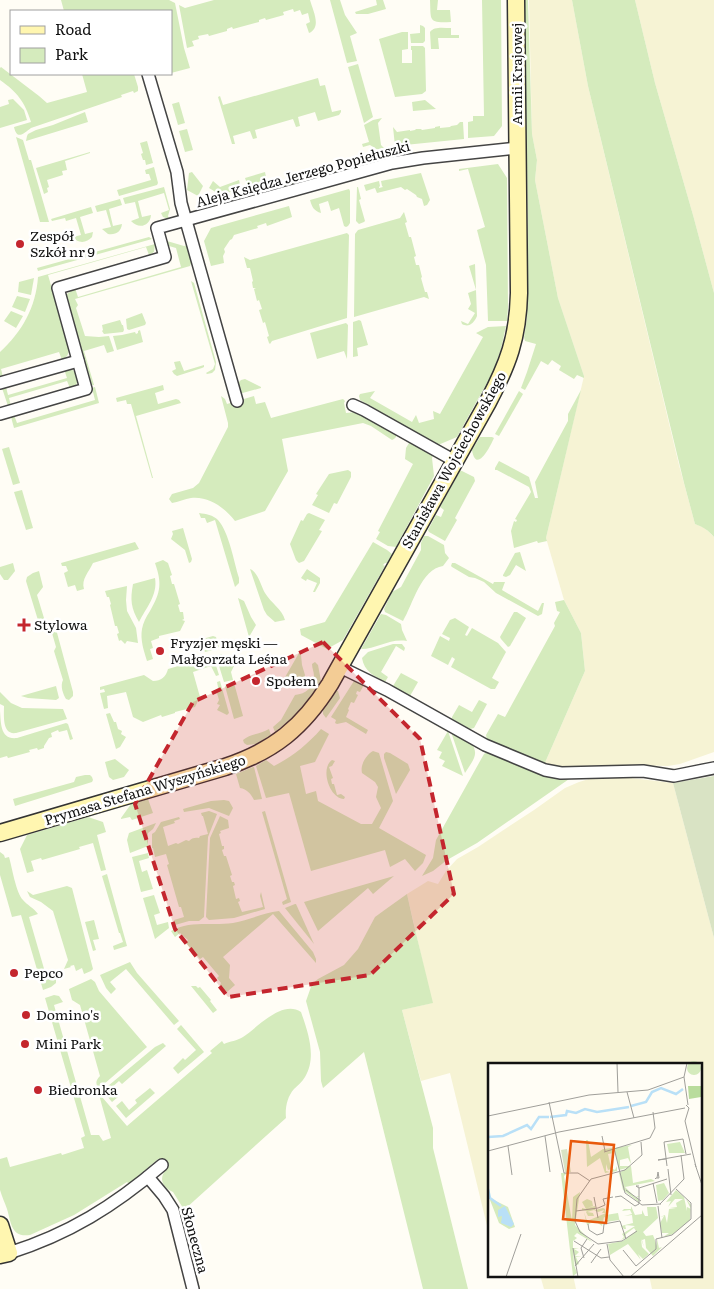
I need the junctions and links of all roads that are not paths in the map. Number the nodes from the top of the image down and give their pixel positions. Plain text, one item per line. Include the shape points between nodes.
1 (516, 0) edge
2 (148, 75) edge
3 (518, 148) junction
4 (186, 220) junction
5 (78, 361) junction
6 (0, 383) edge
7 (237, 400) dead end
8 (353, 406) dead end
9 (0, 414) edge
10 (455, 461) junction
11 (340, 667) junction
12 (714, 768) edge
13 (0, 833) edge
14 (162, 1165) dead end
15 (148, 1177) junction
16 (0, 1225) edge
17 (4, 1254) edge
18 (193, 1289) edge

1 - 3 street, Armii Krajowej
2 - 4 street via 177,172
3 - 4 street, Aleja Księdza Jerzego Popiełuszki via 392,163
3 - 10 street, Stanisława Wojciechowskiego via 519,293 516,328 498,382
4 - 5 street, Aleja Księdza Jerzego Popiełuszki via 157,228 165,257 58,288
4 - 7 street
5 - 6 street
5 - 9 street via 86,389
8 - 10 street
10 - 11 street, Stanisława Wojciechowskiego
11 - 12 street via 485,745 545,770 561,773 643,771 674,776
11 - 13 street, Prymasa Stefana Wyszyńskiego via 309,714 284,738 254,756
14 - 15 street
15 - 17 street via 110,1206 73,1228
15 - 18 street, Słoneczna via 173,1210
16 - 17 street

